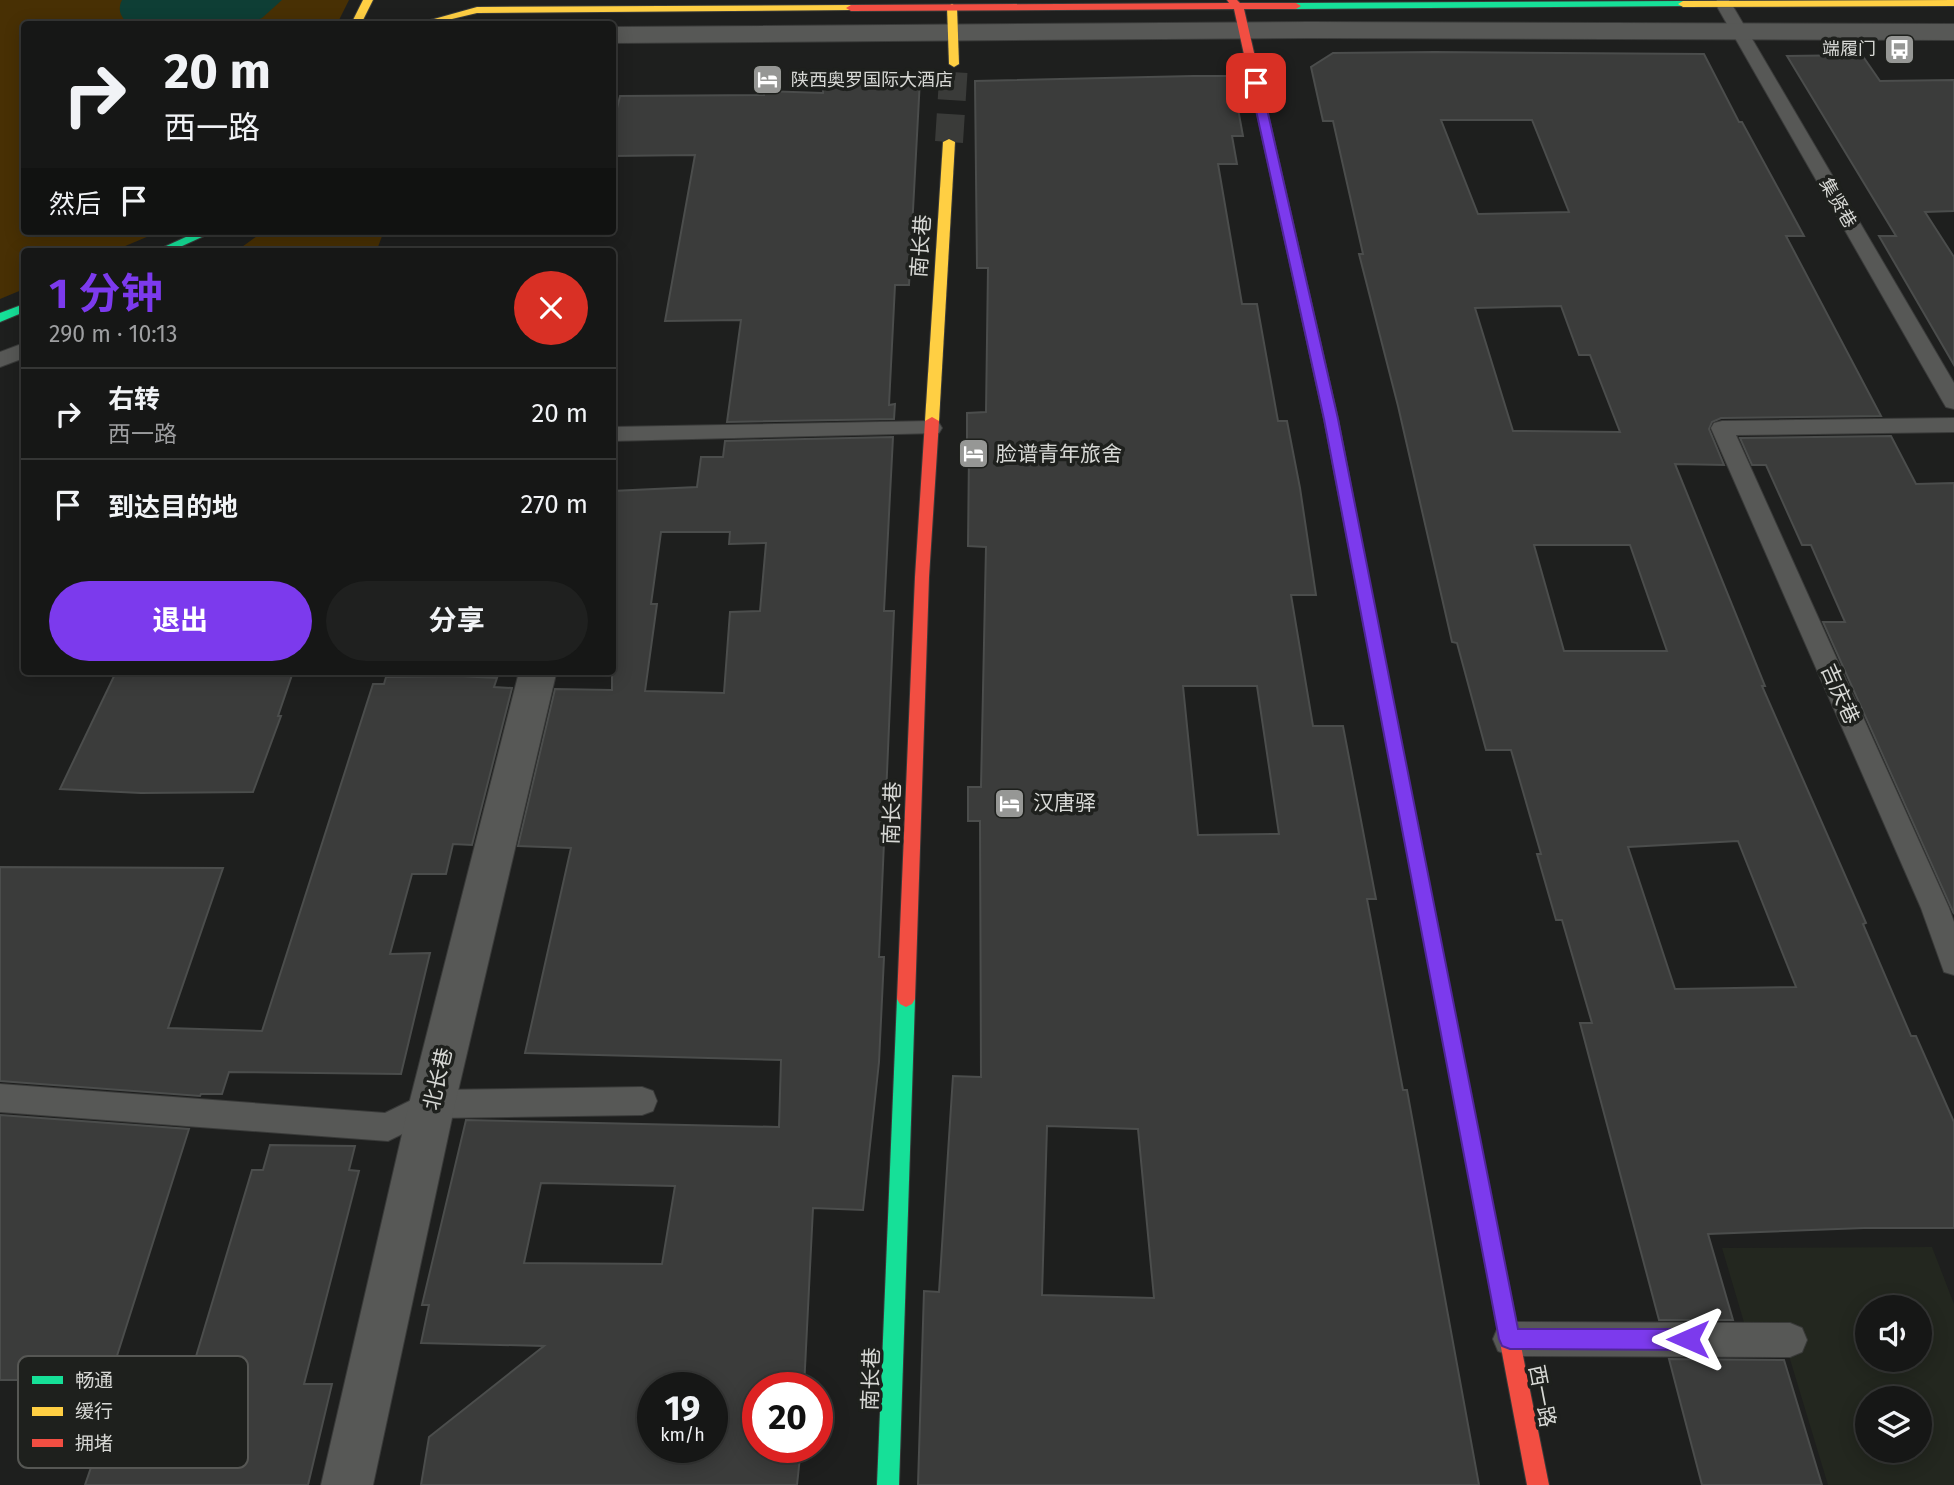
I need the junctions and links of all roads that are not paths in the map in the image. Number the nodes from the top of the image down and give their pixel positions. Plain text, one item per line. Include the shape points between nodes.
1 (368, 0) edge
2 (1723, 3) junction
3 (1954, 3) edge
4 (952, 7) junction
5 (1238, 13) edge
6 (358, 21) edge
7 (433, 21) edge
8 (1739, 31) junction
9 (1954, 32) edge
10 (953, 33) junction
11 (616, 35) edge
12 (954, 64) tunnel mouth
13 (949, 142) tunnel mouth
14 (199, 235) edge
15 (169, 248) edge
16 (21, 309) edge
17 (0, 318) edge
18 (21, 351) edge
19 (0, 360) edge
20 (1954, 402) edge
21 (1954, 425) edge
22 (931, 428) junction
23 (616, 434) edge
24 (537, 675) edge
25 (1954, 963) edge
26 (0, 1098) edge
27 (642, 1101) dead end
28 (432, 1104) junction
29 (1510, 1339) junction
30 (1790, 1340) dead end
31 (348, 1485) edge
32 (888, 1485) edge
33 (1538, 1485) edge

1 - 6 street
2 - 3 street
2 - 5 street
2 - 8 lane, 集贤巷
4 - 5 street
4 - 7 street via 477,10
4 - 10 street
5 - 8 street
5 - 10 street
5 - 29 street, 西一路 via 1331,419
8 - 9 street
8 - 20 lane, 集贤巷
10 - 11 street
10 - 12 street
13 - 22 street, 南长巷
14 - 15 street
16 - 17 street
18 - 19 lane
21 - 25 lane, 吉庆巷 via 1722,428 1935,908
22 - 23 lane
22 - 32 street, 南长巷
24 - 28 street, 北长巷
26 - 28 lane via 388,1127
27 - 28 lane
28 - 31 street, 北长巷
29 - 30 lane
29 - 33 street, 西一路

